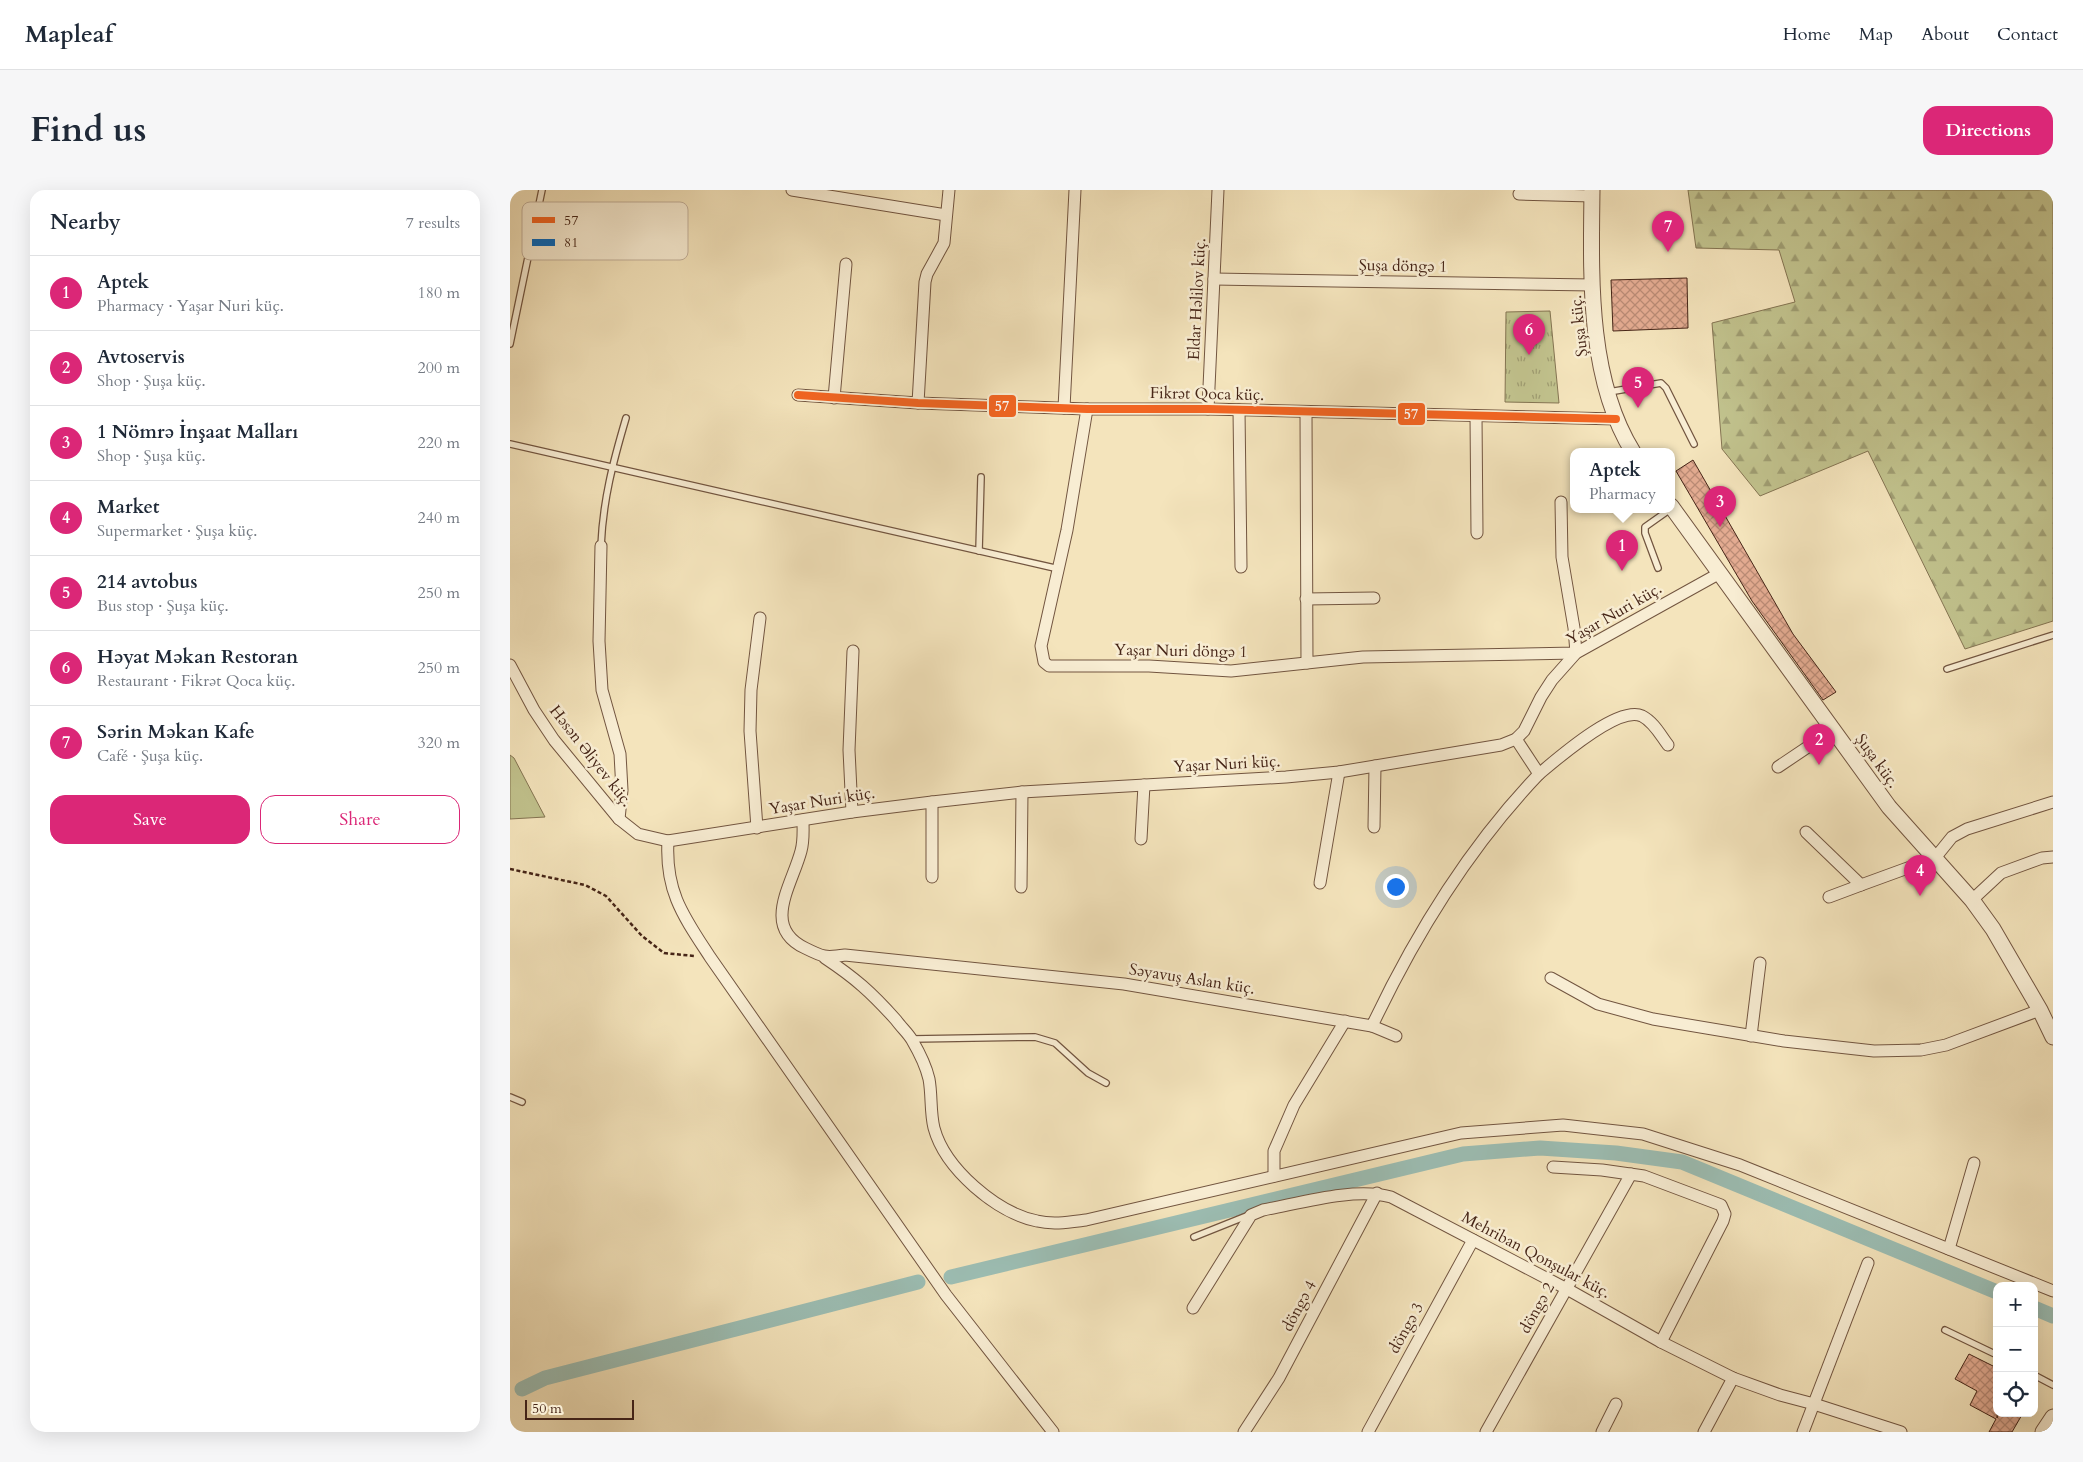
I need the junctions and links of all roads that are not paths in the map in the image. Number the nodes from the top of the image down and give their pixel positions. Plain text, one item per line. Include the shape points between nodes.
1 (792, 190) edge
2 (949, 190) edge
3 (1076, 190) edge
4 (1218, 190) edge
5 (1592, 193) edge
6 (1519, 194) dead end
7 (946, 215) junction
8 (527, 260) edge
9 (846, 264) dead end
10 (1214, 279) junction
11 (1593, 285) junction
12 (510, 344) edge
13 (1606, 392) junction
14 (798, 394) dead end
15 (834, 398) junction
16 (918, 403) junction
17 (1064, 408) junction
18 (1087, 409) junction
19 (1208, 409) junction
20 (1239, 410) junction
21 (1306, 412) junction
22 (1476, 416) junction
23 (626, 418) dead end
24 (1616, 419) junction
25 (510, 444) edge
26 (1694, 444) dead end
27 (1631, 448) edge
28 (612, 467) junction
29 (982, 476) dead end
30 (1560, 502) dead end
31 (1664, 513) edge
32 (1675, 513) edge
33 (1476, 533) dead end
34 (600, 546) joint
35 (979, 551) junction
36 (1241, 567) dead end
37 (1658, 568) dead end
38 (1059, 569) junction
39 (1720, 573) junction
40 (1374, 598) dead end
41 (1306, 599) junction
42 (760, 618) dead end
43 (2053, 635) edge
44 (853, 651) dead end
45 (1576, 653) junction
46 (1307, 663) junction
47 (510, 664) edge
48 (1947, 669) dead end
49 (1832, 730) junction
50 (1516, 739) junction
51 (1668, 745) dead end
52 (1375, 766) junction
53 (1778, 767) dead end
54 (1339, 772) junction
55 (1540, 774) junction
56 (1144, 785) junction
57 (1022, 792) junction
58 (932, 802) junction
59 (2053, 802) edge
60 (852, 812) junction
61 (618, 819) junction
62 (803, 820) junction
63 (757, 828) junction
64 (1374, 828) dead end
65 (1806, 832) dead end
66 (1141, 839) dead end
67 (668, 841) junction
68 (2053, 857) edge
69 (1936, 858) junction
70 (932, 877) dead end
71 (1320, 883) dead end
72 (1862, 885) junction
73 (1021, 887) dead end
74 (1829, 897) dead end
75 (1972, 900) junction
76 (825, 958) junction
77 (1760, 963) dead end
78 (1551, 978) dead end
79 (2040, 1010) junction
80 (1345, 1021) junction
81 (1372, 1026) junction
82 (1396, 1036) dead end
83 (1751, 1036) junction
84 (2053, 1037) edge
85 (912, 1039) junction
86 (1106, 1083) dead end
87 (510, 1096) edge
88 (522, 1102) dead end
89 (1974, 1163) dead end
90 (1553, 1167) dead end
91 (1631, 1174) junction
92 (1274, 1176) junction
93 (1377, 1193) junction
94 (1251, 1214) junction
95 (1194, 1237) dead end
96 (1473, 1240) junction
97 (1950, 1248) junction
98 (1868, 1263) dead end
99 (1567, 1289) junction
100 (2053, 1291) edge
101 (1193, 1308) dead end
102 (1945, 1330) dead end
103 (1661, 1342) junction
104 (1993, 1353) edge
105 (2038, 1377) edge
106 (1733, 1378) junction
107 (2053, 1385) edge
108 (1616, 1404) dead end
109 (1814, 1404) junction
110 (2053, 1417) edge
111 (1053, 1432) edge
112 (1244, 1432) edge
113 (1368, 1432) edge
114 (1486, 1432) edge
115 (1602, 1432) edge
116 (1704, 1432) edge
117 (1803, 1432) edge
118 (1901, 1432) edge
119 (2043, 1432) edge

1 - 7 street
2 - 7 street
3 - 17 street
4 - 10 street, Eldar Həlilov küç.
5 - 6 street
5 - 11 street, Şuşa küç.
7 - 16 street via 944,243 925,282
8 - 12 lane
9 - 15 street
10 - 11 street, Şuşa döngə 1
10 - 19 street, Eldar Həlilov küç.
11 - 13 street, Şuşa küç.
13 - 24 street, Şuşa küç.
13 - 26 lane via 1661,383
14 - 15 street, Fikrət Qoca küç.
15 - 16 street, Fikrət Qoca küç.
16 - 17 street, Fikrət Qoca küç.
17 - 18 street, Fikrət Qoca küç.
18 - 19 street, Fikrət Qoca küç.
18 - 38 street, Yaşar Nuri döngə 1
19 - 20 street, Fikrət Qoca küç.
20 - 21 street, Fikrət Qoca küç.
20 - 36 street
21 - 22 street, Fikrət Qoca küç.
21 - 41 street
22 - 24 street, Fikrət Qoca küç.
22 - 33 street
23 - 28 lane
24 - 27 street, Şuşa küç.
25 - 28 lane
28 - 34 lane
28 - 35 lane
29 - 35 lane
30 - 45 street via 1562,557
31 - 37 lane via 1645,527
32 - 39 street, Şuşa küç.
34 - 61 street via 602,690 620,754 622,790
35 - 38 lane
38 - 46 street, Yaşar Nuri döngə 1 via 1041,646 1044,662 1050,666 1150,666 1231,671
39 - 45 street, Yaşar Nuri küç.
39 - 49 street, Şuşa küç.
40 - 41 street
41 - 46 street
42 - 63 street via 751,690 750,731
43 - 48 lane
44 - 60 street via 849,750
45 - 46 street, Yaşar Nuri döngə 1 via 1363,657
45 - 50 street, Yaşar Nuri küç. via 1552,680 1524,731
47 - 61 street, Həsən Əliyev küç. via 554,740
49 - 53 street
49 - 69 street, Şuşa küç. via 1889,807
50 - 52 street, Yaşar Nuri küç. via 1501,745
50 - 55 street
51 - 55 street via 1651,723 1634,714 1600,728 1575,744
52 - 54 street, Yaşar Nuri küç.
52 - 64 street
54 - 56 street, Yaşar Nuri küç.
54 - 71 street
55 - 81 street via 1510,805 1470,856 1436,908
56 - 57 street, Yaşar Nuri küç.
56 - 66 street
57 - 58 street, Yaşar Nuri küç.
57 - 73 street
58 - 60 street, Yaşar Nuri küç.
58 - 70 street
59 - 69 street via 1967,829 1952,837
60 - 62 street, Yaşar Nuri küç.
61 - 67 street, Həsən Əliyev küç. via 638,834
62 - 63 street, Yaşar Nuri küç.
62 - 76 street via 804,840 780,914 784,930 796,944
63 - 67 street, Yaşar Nuri küç.
65 - 72 street
67 - 111 street via 667,863 672,887 680,909 710,957 946,1295
68 - 75 street via 2001,873
69 - 72 street
69 - 75 street, Şuşa küç.
72 - 74 street
75 - 79 street, Şuşa küç. via 1993,929
76 - 80 street, Səyavuş Aslan küç. via 845,955 1124,984
76 - 85 street via 873,994
77 - 83 street
78 - 83 street via 1598,1004 1653,1019
79 - 83 street via 1921,1050 1874,1051
79 - 84 street, Şuşa küç.
80 - 81 street, Səyavuş Aslan küç.
80 - 92 street via 1294,1105 1274,1151
81 - 82 street, Səyavuş Aslan küç.
85 - 86 lane via 1035,1036 1055,1043 1088,1073
85 - 92 street via 929,1079 934,1129 949,1158 972,1186 1007,1210 1037,1222 1086,1220
87 - 88 lane
89 - 97 street
90 - 91 street
91 - 99 street, döngə 2
91 - 103 street via 1708,1199 1721,1205 1725,1214
92 - 97 street via 1461,1133 1563,1125 1643,1134 1740,1164
93 - 94 street, Mehriban Qonşular küç. via 1360,1193
93 - 96 street, Mehriban Qonşular küç. via 1391,1197
93 - 112 street, döngə 4 via 1279,1378
94 - 95 lane
94 - 101 street
96 - 99 street, Mehriban Qonşular küç.
96 - 113 street, döngə 3
97 - 100 street
98 - 109 street
99 - 103 street, Mehriban Qonşular küç.
99 - 114 street, döngə 2
102 - 104 lane
103 - 106 street, Mehriban Qonşular küç.
105 - 107 lane
106 - 109 street, Mehriban Qonşular küç.
106 - 116 street
108 - 115 street
109 - 117 street
109 - 118 street, Mehriban Qonşular küç.
110 - 119 street

